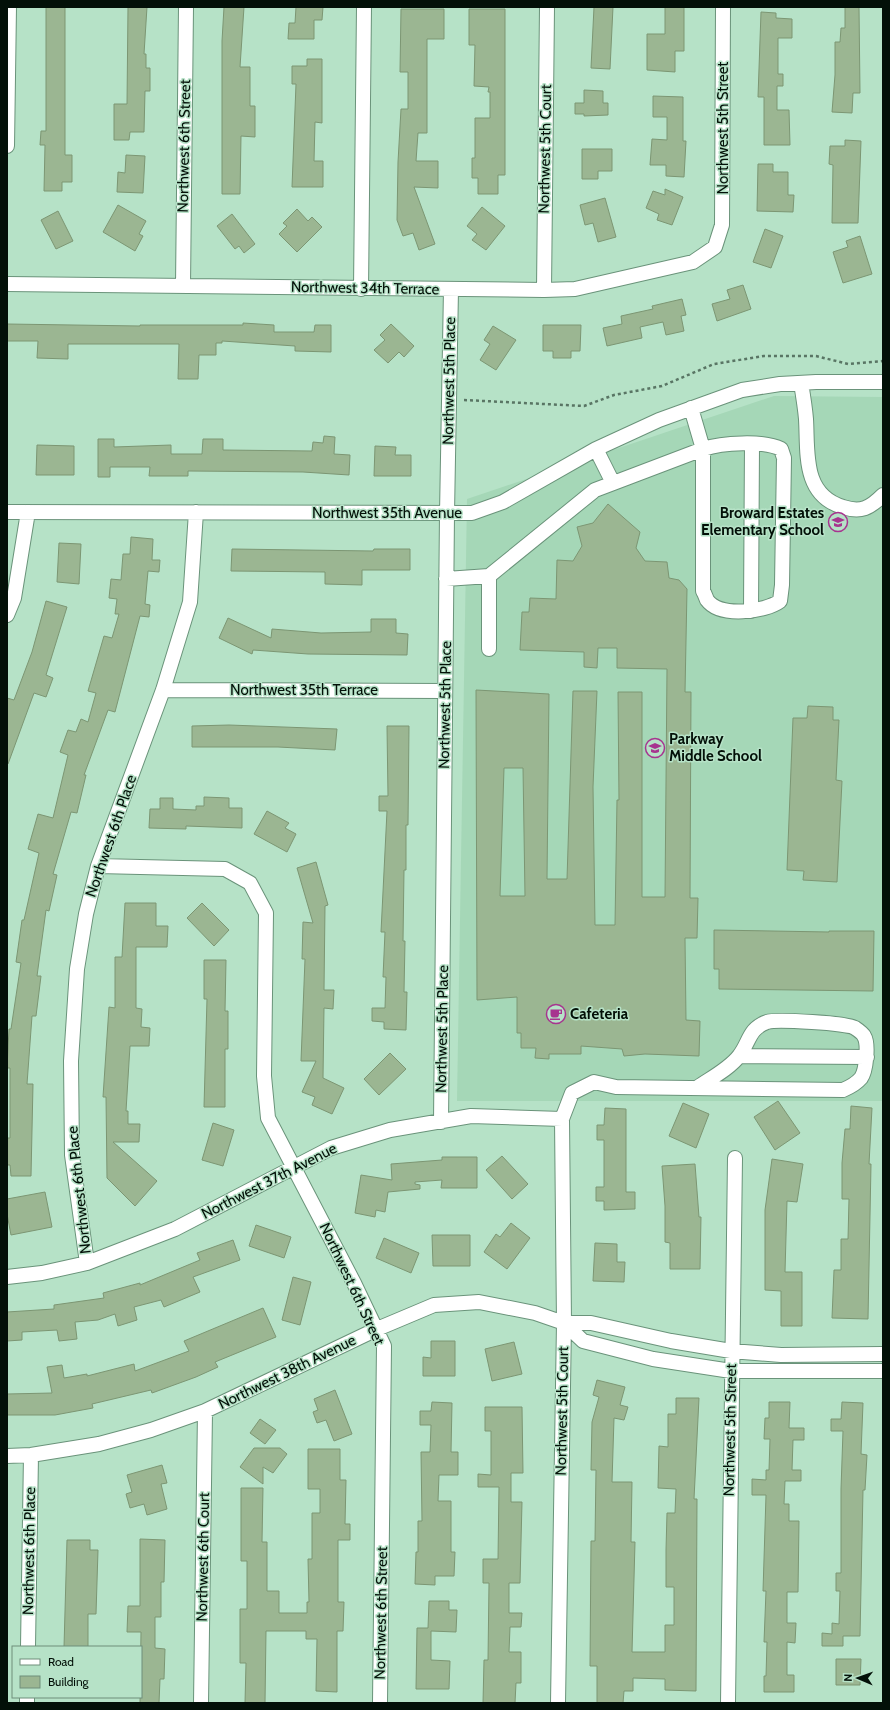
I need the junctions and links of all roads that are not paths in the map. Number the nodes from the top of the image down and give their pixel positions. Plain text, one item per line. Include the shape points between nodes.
1 (9, 7) edge
2 (186, 7) edge
3 (364, 7) edge
4 (547, 7) edge
5 (724, 7) edge
6 (7, 146) edge
7 (715, 247) joint
8 (7, 284) edge
9 (183, 286) junction
10 (361, 289) junction
11 (451, 289) junction
12 (544, 290) junction
13 (883, 382) edge
14 (801, 383) junction
15 (690, 408) junction
16 (752, 445) junction
17 (596, 449) junction
18 (703, 449) junction
19 (612, 483) junction
20 (883, 495) edge
21 (7, 512) edge
22 (28, 512) junction
23 (196, 512) junction
24 (447, 514) junction
25 (489, 576) junction
26 (446, 579) junction
27 (751, 611) junction
28 (7, 615) edge
29 (489, 649) dead end
30 (163, 690) junction
31 (445, 690) junction
32 (98, 866) junction
33 (739, 1056) junction
34 (867, 1057) junction
35 (698, 1087) junction
36 (562, 1119) junction
37 (441, 1122) junction
38 (735, 1158) dead end
39 (294, 1166) junction
40 (87, 1263) junction
41 (7, 1277) edge
42 (564, 1323) junction
43 (377, 1329) junction
44 (731, 1351) junction
45 (883, 1354) edge
46 (731, 1371) junction
47 (883, 1371) edge
48 (205, 1411) junction
49 (30, 1455) junction
50 (7, 1456) edge
51 (28, 1646) edge
52 (201, 1703) edge
53 (380, 1703) edge
54 (558, 1703) edge
55 (728, 1703) edge

1 - 6 street
2 - 9 street, Northwest 6th Street
3 - 10 street
4 - 12 street, Northwest 5th Court
5 - 7 street, Northwest 5th Street via 722,225
7 - 12 street, Northwest 34th Terrace via 693,262 575,289
8 - 9 street, Northwest 34th Terrace
9 - 10 street, Northwest 34th Terrace
10 - 11 street, Northwest 34th Terrace
11 - 12 street, Northwest 34th Terrace
11 - 24 street, Northwest 5th Place
13 - 14 street, Northwest 35th Avenue
14 - 15 street, Northwest 35th Avenue via 742,390
14 - 20 street via 809,474 820,493 836,505 852,510 871,507
15 - 17 street, Northwest 35th Avenue
15 - 18 street
16 - 18 street via 715,445
16 - 27 street
16 - 27 street via 771,444 781,449 784,458 780,601 773,606
17 - 19 street
17 - 24 street, Northwest 35th Avenue via 502,502 472,513
18 - 19 street
18 - 27 street via 703,592 708,601 718,608
19 - 25 street via 595,490
21 - 22 street, Northwest 35th Avenue
22 - 23 street, Northwest 35th Avenue
22 - 28 street via 14,598
23 - 24 street, Northwest 35th Avenue
23 - 30 street, Northwest 6th Place via 190,602
24 - 26 street, Northwest 5th Place
25 - 26 street
25 - 29 street
26 - 31 street, Northwest 5th Place
30 - 31 street, Northwest 35th Terrace
30 - 32 street, Northwest 6th Place
31 - 37 street, Northwest 5th Place
32 - 39 street, Northwest 6th Street via 225,869 250,883 266,913 264,1076 268,1118
32 - 40 street, Northwest 6th Place via 86,914 77,969 70,1061 72,1155
33 - 34 street
33 - 34 street via 748,1038 758,1026 770,1021 842,1024 854,1027 865,1037
33 - 35 street
34 - 35 street via 862,1076 854,1085 843,1090
35 - 36 street via 616,1087 594,1082 572,1093
36 - 37 street, Northwest 37th Avenue via 471,1116
36 - 42 street, Northwest 5th Court
37 - 39 street, Northwest 37th Avenue via 390,1130 331,1148
38 - 44 street, Northwest 5th Street
39 - 40 street, Northwest 37th Avenue via 176,1229
39 - 43 street, Northwest 6th Street
40 - 41 street, Northwest 37th Avenue via 42,1273
42 - 43 street, Northwest 38th Avenue via 535,1313 479,1302 434,1305
42 - 44 street, Northwest 38th Avenue via 591,1323
42 - 46 street, Northwest 38th Avenue via 583,1341 653,1359
42 - 54 street, Northwest 5th Court
43 - 48 street, Northwest 38th Avenue
43 - 53 street, Northwest 6th Street via 384,1346
44 - 45 street, Northwest 38th Avenue via 781,1354
44 - 46 street, Northwest 5th Street
46 - 47 street, Northwest 38th Avenue
46 - 55 street, Northwest 5th Street
48 - 49 street, Northwest 38th Avenue via 151,1430 99,1444
48 - 52 street, Northwest 6th Court
49 - 50 street, Northwest 38th Avenue
49 - 51 street, Northwest 6th Place

